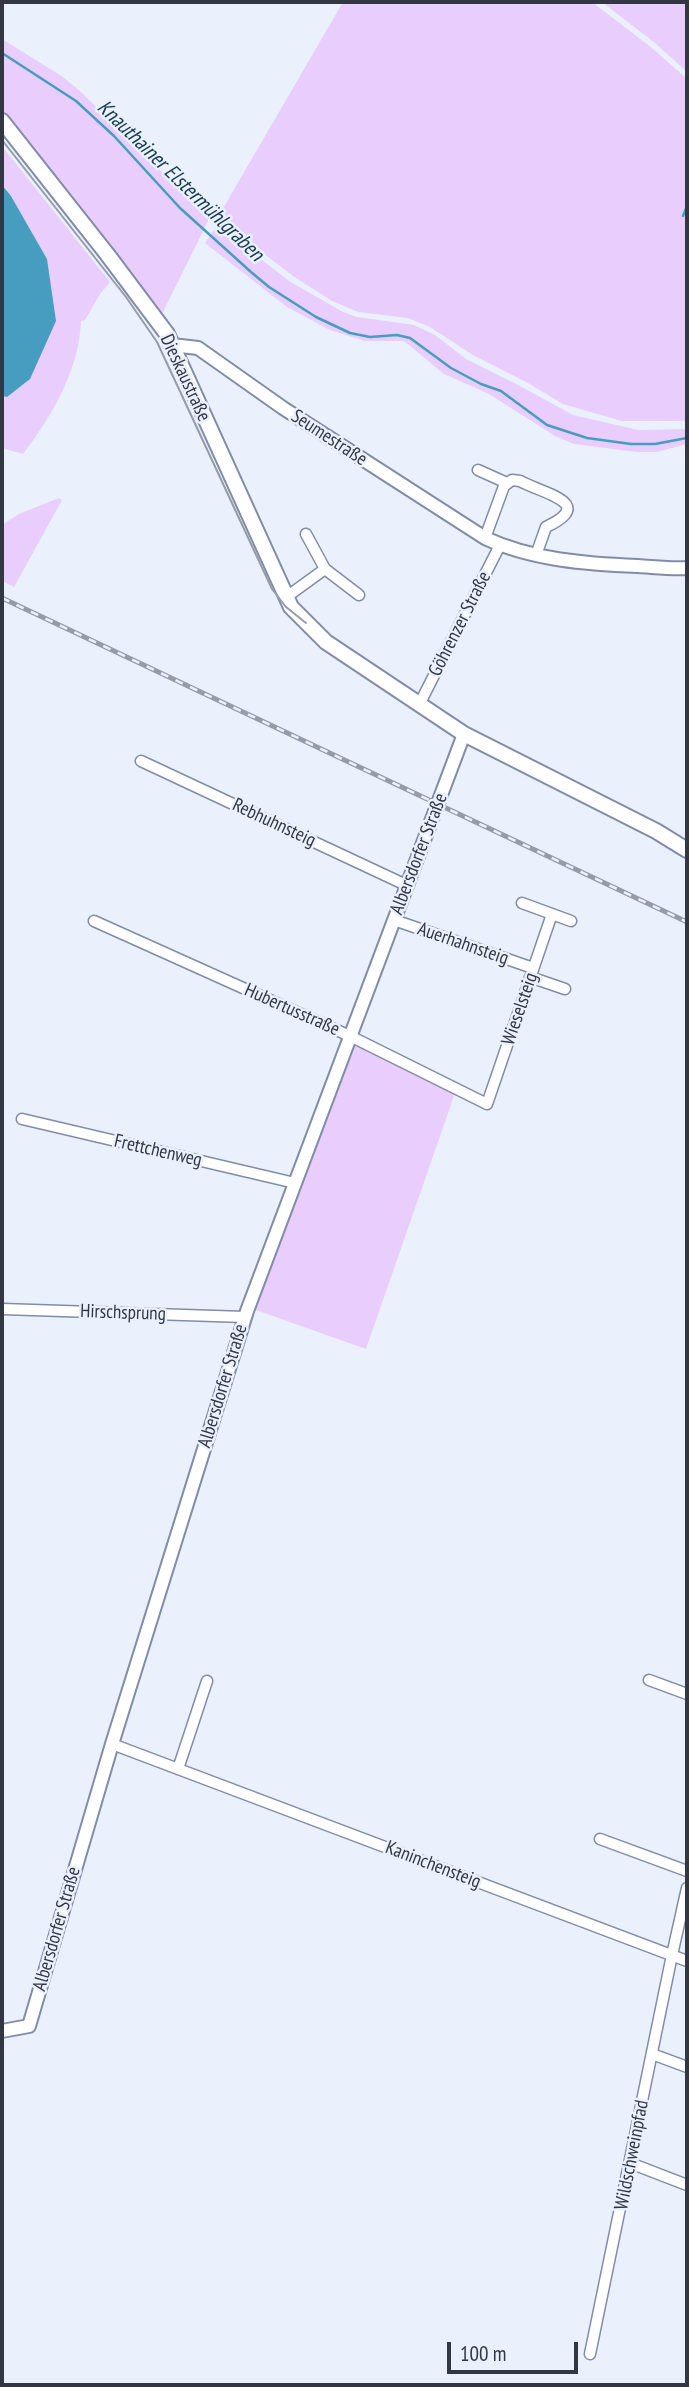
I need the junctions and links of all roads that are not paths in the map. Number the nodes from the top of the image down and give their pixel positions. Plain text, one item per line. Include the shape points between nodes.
1 (2, 121) edge
2 (172, 345) junction
3 (478, 470) dead end
4 (507, 483) junction
5 (306, 534) dead end
6 (485, 538) junction
7 (500, 545) junction
8 (536, 555) junction
9 (687, 568) edge
10 (325, 569) junction
11 (359, 595) dead end
12 (285, 598) junction
13 (420, 703) junction
14 (464, 734) junction
15 (141, 761) dead end
16 (687, 850) edge
17 (406, 885) junction
18 (522, 903) dead end
19 (552, 914) junction
20 (394, 920) junction
21 (94, 921) dead end
22 (571, 921) dead end
23 (532, 972) junction
24 (565, 989) dead end
25 (352, 1037) junction
26 (487, 1104) joint
27 (22, 1119) dead end
28 (295, 1183) junction
29 (2, 1309) edge
30 (245, 1317) junction
31 (649, 1680) dead end
32 (207, 1681) dead end
33 (687, 1694) edge
34 (112, 1744) junction
35 (178, 1769) junction
36 (600, 1839) dead end
37 (687, 1871) edge
38 (687, 1888) edge
39 (671, 1955) junction
40 (687, 1961) edge
41 (2, 2031) edge
42 (652, 2054) junction
43 (687, 2067) edge
44 (630, 2163) junction
45 (687, 2185) edge
46 (590, 2354) dead end

1 - 2 main road, Dieskaustraße
2 - 6 street, Seumestraße via 198,348
2 - 12 main road, Dieskaustraße
3 - 4 street
4 - 6 street
4 - 8 street via 520,481 567,505 564,519 546,527
5 - 10 street
6 - 7 street, Seumestraße
7 - 8 street, Seumestraße
7 - 13 street, Göhrenzer Straße
8 - 9 street, Seumestraße via 587,564
10 - 11 street
10 - 12 street
12 - 13 main road, Dieskaustraße via 326,642
13 - 14 main road, Dieskaustraße
14 - 16 main road, Dieskaustraße
14 - 17 street, Albersdorfer Straße
15 - 17 street, Rebhuhnsteig
17 - 20 street, Albersdorfer Straße
18 - 19 street
19 - 22 street
19 - 23 street, Wieselsteig
20 - 23 street, Auerhahnsteig
20 - 25 street, Albersdorfer Straße
21 - 25 street, Hubertusstraße
23 - 24 street, Auerhahnsteig
23 - 26 street, Wieselsteig
25 - 26 street, Hubertusstraße
25 - 28 street, Albersdorfer Straße
27 - 28 street, Frettchenweg
28 - 30 street, Albersdorfer Straße
29 - 30 street, Hirschsprung
30 - 34 street, Albersdorfer Straße
31 - 33 street
32 - 35 street
34 - 35 street, Kaninchensteig
34 - 41 street, Albersdorfer Straße via 29,2026
35 - 39 street, Kaninchensteig
36 - 37 street
38 - 39 street, Wildschweinpfad
39 - 40 street, Kaninchensteig
39 - 42 street, Wildschweinpfad
42 - 43 street
42 - 44 street, Wildschweinpfad
44 - 45 street
44 - 46 street, Wildschweinpfad

